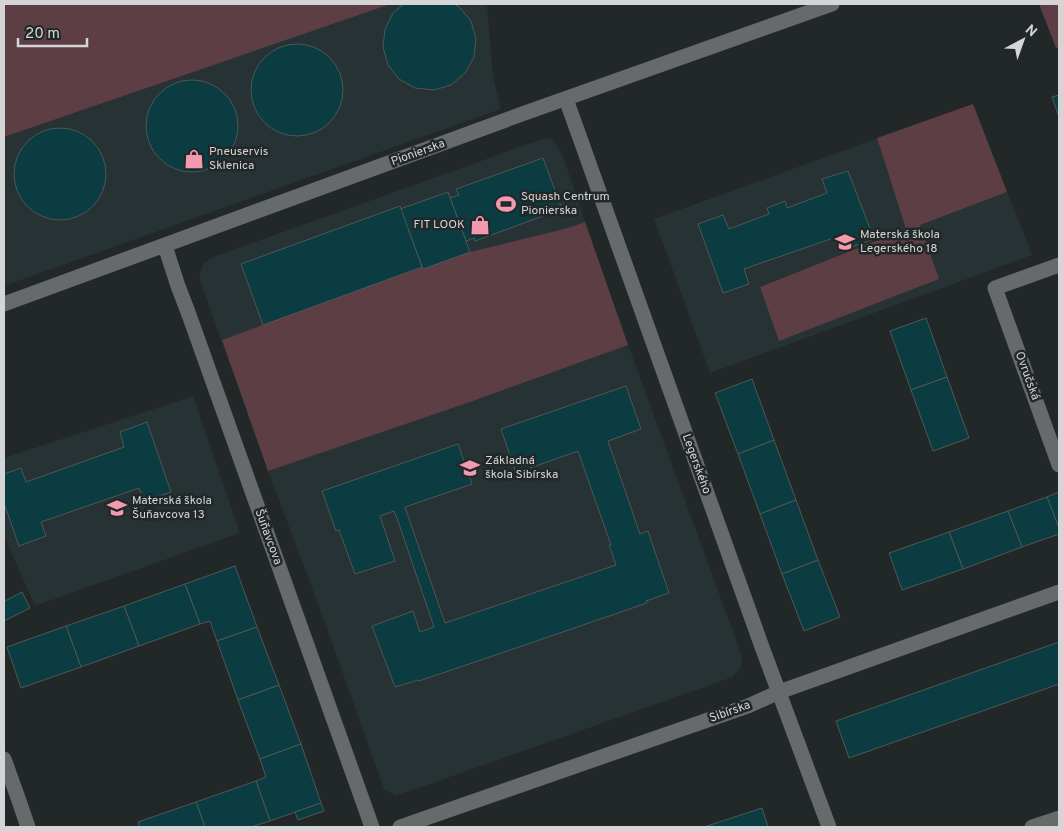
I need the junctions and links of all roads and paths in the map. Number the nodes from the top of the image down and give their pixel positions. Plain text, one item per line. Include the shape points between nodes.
1 (832, 4) edge
2 (566, 99) junction
3 (164, 246) junction
4 (1059, 265) edge
5 (4, 304) edge
6 (1059, 464) edge
7 (1059, 592) edge
8 (779, 692) junction
9 (4, 759) edge
10 (1059, 818) edge
11 (28, 827) edge
12 (372, 827) edge
13 (400, 827) edge
14 (829, 827) edge
15 (1032, 827) edge

1 - 2 street, Pionierska
2 - 3 street, Pionierska
2 - 8 street, Legerského
3 - 5 street, Pionierska
3 - 12 street, Šuňavcova
4 - 6 street, Ovručská via 995,288
7 - 8 street, Sibírska
8 - 13 street, Sibírska via 748,706
8 - 14 street, Legerského
9 - 11 street
10 - 15 street

